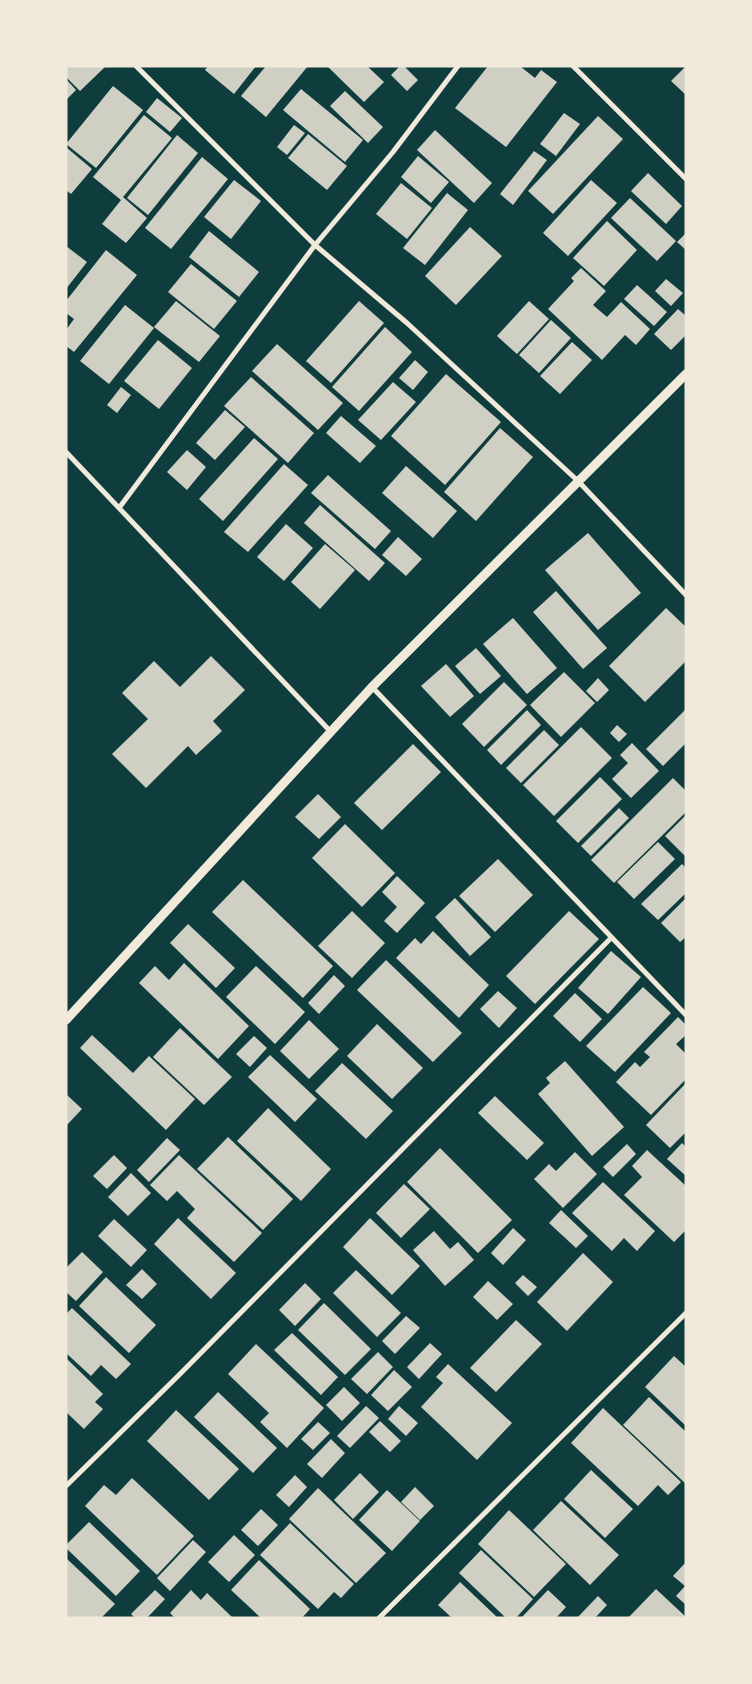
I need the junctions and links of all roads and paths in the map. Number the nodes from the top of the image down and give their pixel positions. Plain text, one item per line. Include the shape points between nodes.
1 (136, 66) edge
2 (458, 66) edge
3 (573, 66) edge
4 (686, 179) edge
5 (315, 244) junction
6 (686, 374) edge
7 (66, 452) edge
8 (578, 482) junction
9 (119, 508) junction
10 (686, 595) edge
11 (372, 687) junction
12 (331, 732) junction
13 (611, 938) junction
14 (686, 1015) edge
15 (66, 1020) edge
16 (686, 1313) edge
17 (66, 1486) edge
18 (379, 1618) edge

1 - 5 street
2 - 5 street via 393,152
3 - 4 street
5 - 8 street via 407,323
5 - 9 street
6 - 8 street
7 - 9 street
8 - 10 street
8 - 11 street
9 - 12 street
11 - 12 street
11 - 13 street
12 - 15 street
13 - 14 street
13 - 17 street
16 - 18 street

